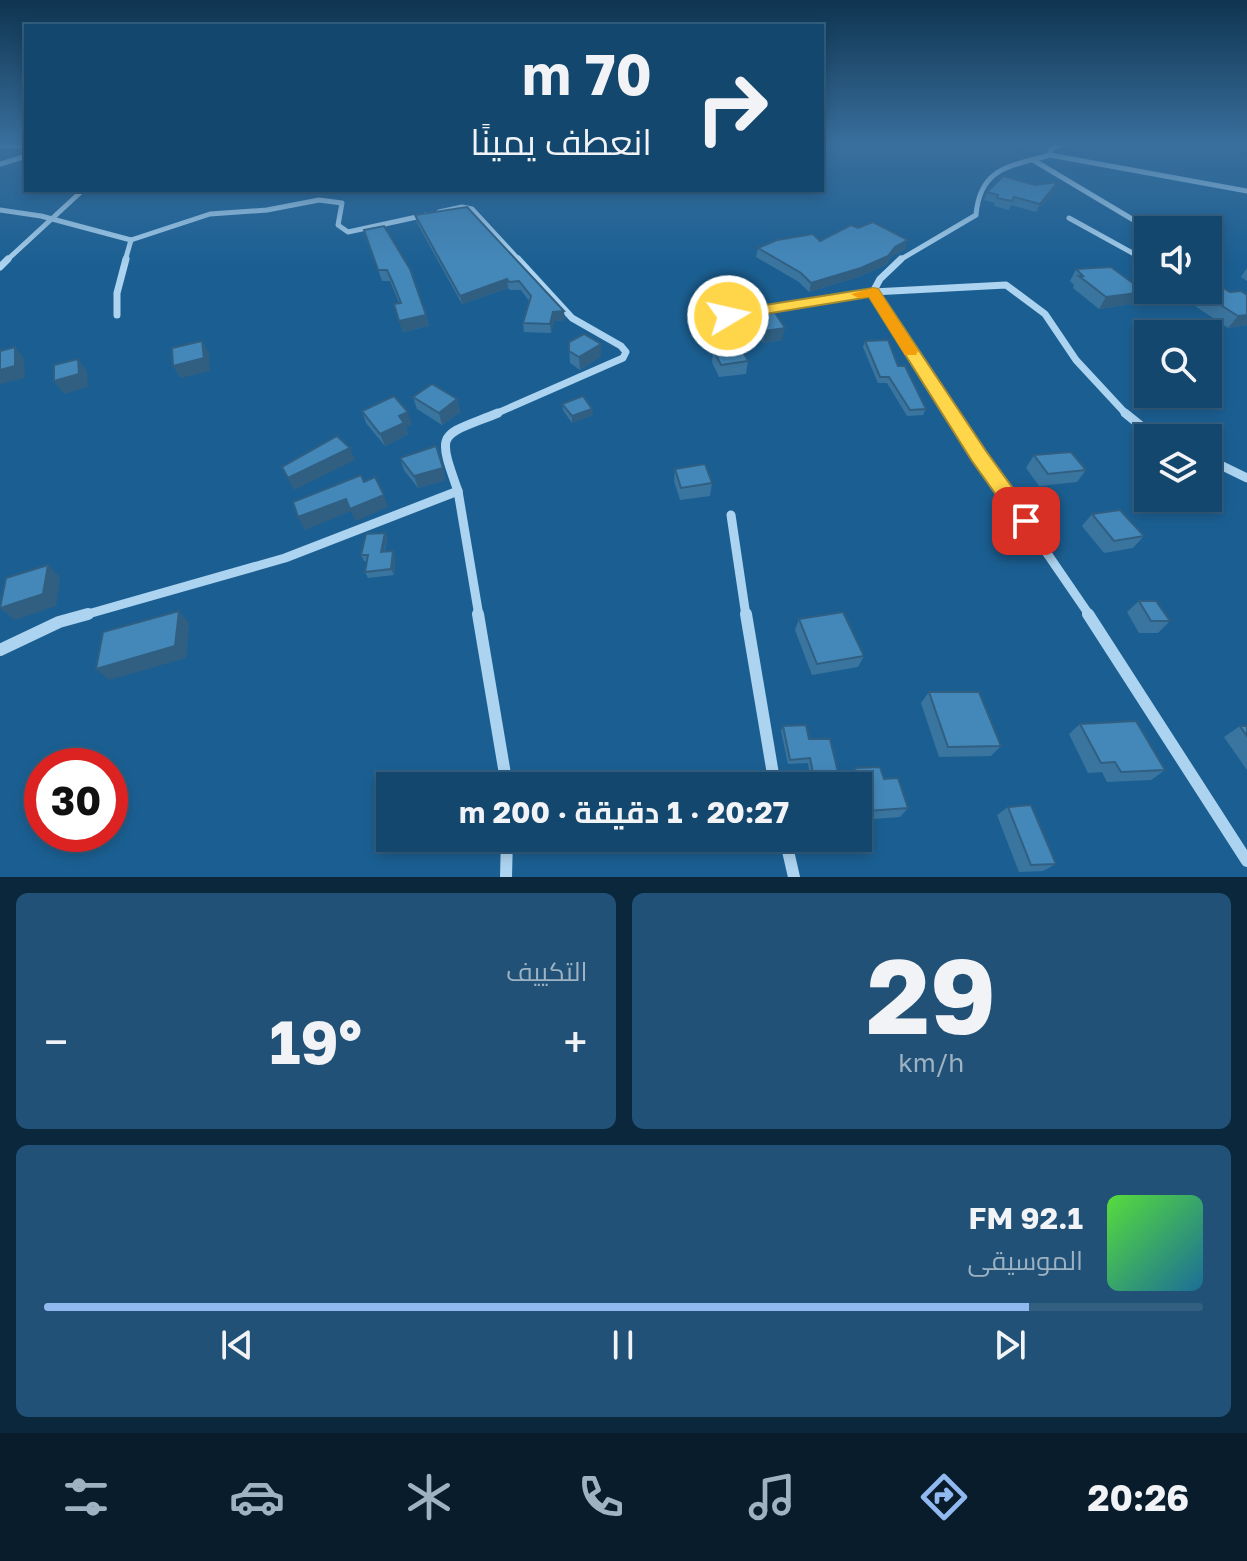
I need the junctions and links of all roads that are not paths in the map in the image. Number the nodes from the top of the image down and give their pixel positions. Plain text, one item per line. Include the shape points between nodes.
1 (983, 184) edge
2 (1073, 184) edge
3 (1208, 184) edge
4 (1247, 191) edge
5 (81, 192) edge
6 (0, 210) edge
7 (1069, 218) dead end
8 (52, 220) junction
9 (1134, 220) edge
10 (131, 240) junction
11 (1134, 254) edge
12 (0, 267) edge
13 (873, 292) junction
14 (117, 315) dead end
15 (728, 316) dead end
16 (1138, 424) edge
17 (1222, 466) edge
18 (1247, 478) edge
19 (458, 491) junction
20 (731, 515) dead end
21 (0, 650) edge
22 (505, 772) edge
23 (772, 772) edge
24 (507, 852) edge
25 (788, 852) edge
26 (1247, 861) edge
27 (506, 877) edge
28 (794, 877) edge

1 - 13 street via 976,215 908,254
2 - 9 street
3 - 4 street
5 - 8 street
6 - 8 street
7 - 11 street
8 - 10 street
8 - 12 street
10 - 14 street via 117,293
10 - 19 street via 194,217 319,200 342,203 338,225 348,232 472,209 572,318 626,352 623,358 445,439 443,448
13 - 15 street
13 - 16 street via 1010,287 1045,314 1076,360
13 - 26 street
17 - 18 street
19 - 21 street via 285,558 59,622
19 - 22 street
20 - 23 street
24 - 27 street
25 - 28 street

